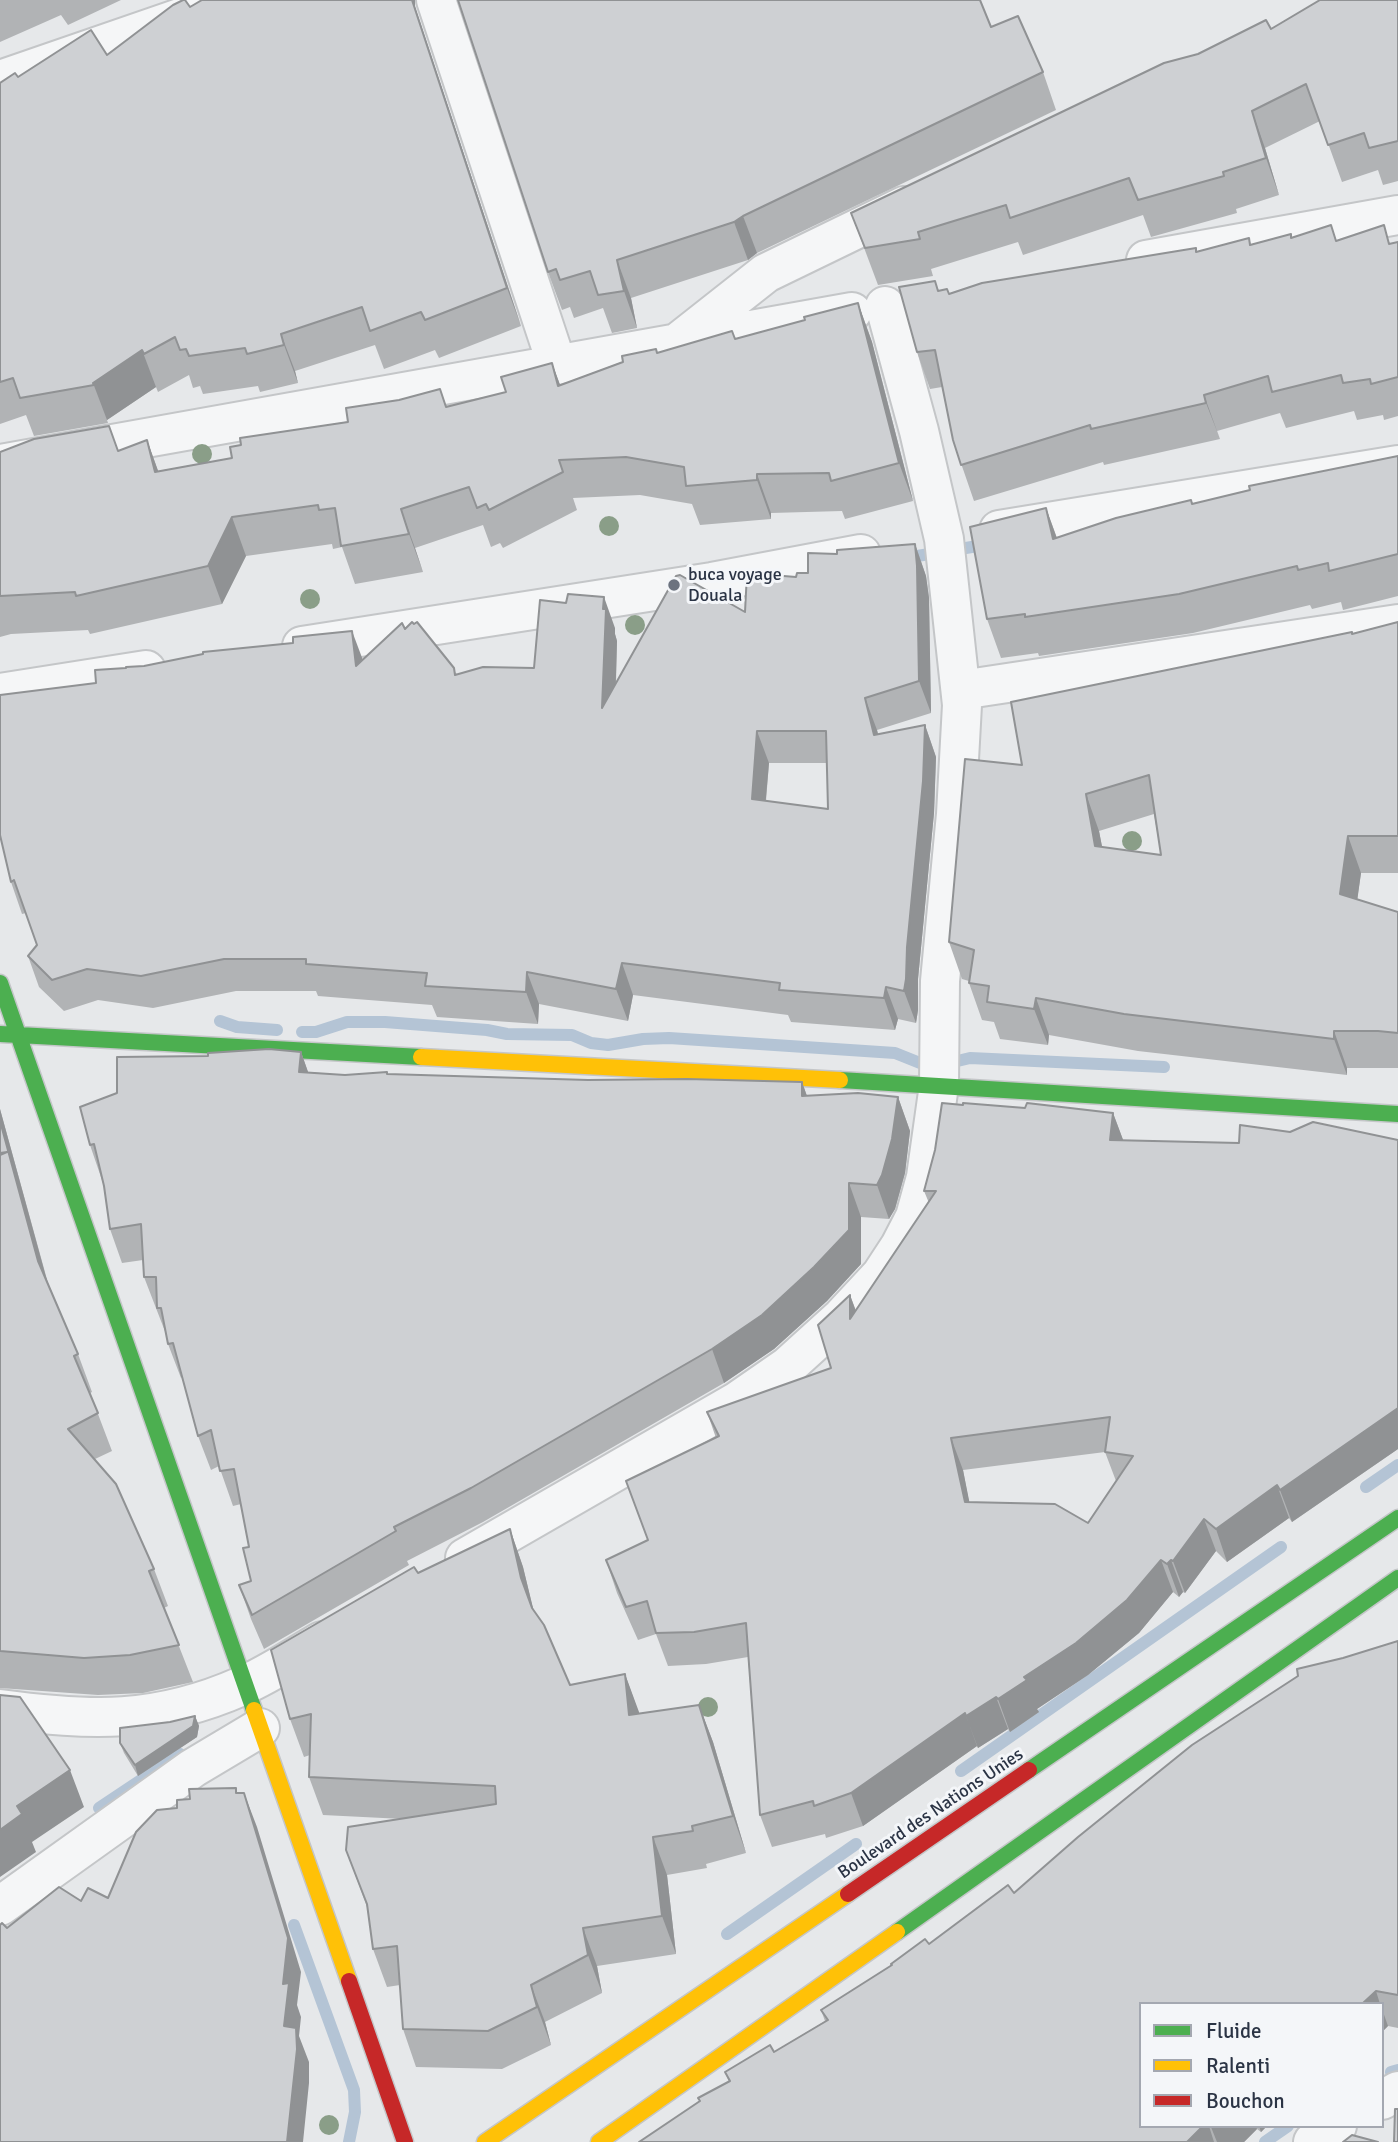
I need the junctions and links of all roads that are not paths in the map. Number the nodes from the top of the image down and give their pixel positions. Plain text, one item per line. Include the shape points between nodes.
1 (232, 0) edge
2 (436, 0) edge
3 (0, 80) edge
4 (939, 190) edge
5 (1398, 215) edge
6 (1114, 265) edge
7 (925, 299) edge
8 (885, 306) junction
9 (678, 343) junction
10 (557, 365) junction
11 (0, 464) edge
12 (1398, 465) edge
13 (917, 544) junction
14 (1398, 624) edge
15 (274, 650) edge
16 (178, 665) edge
17 (961, 690) junction
18 (0, 693) edge
19 (0, 983) edge
20 (0, 1034) edge
21 (18, 1035) junction
22 (939, 1085) junction
23 (1398, 1114) edge
24 (1398, 1518) edge
25 (437, 1574) edge
26 (1398, 1578) edge
27 (353, 1623) edge
28 (245, 1685) junction
29 (0, 1709) edge
30 (260, 1728) junction
31 (0, 1906) edge
32 (1334, 2128) edge
33 (405, 2142) edge
34 (485, 2142) edge
35 (599, 2142) edge
36 (1313, 2142) edge

1 - 3 street
2 - 10 street
4 - 9 street via 766,273
5 - 6 street
7 - 8 street
8 - 9 street
8 - 13 street via 919,431
9 - 10 street
10 - 11 street
12 - 13 street
13 - 15 street via 712,582
13 - 17 street
14 - 17 street
16 - 18 street
17 - 22 street via 956,814 940,981
19 - 21 street
20 - 21 street
21 - 22 street
21 - 28 street
22 - 23 street
22 - 25 street via 926,1177 915,1217 881,1275 842,1317 788,1366 736,1402
24 - 34 street, Boulevard des Nations Unies
26 - 35 street
27 - 28 street
28 - 29 street via 154,1715 84,1718
28 - 30 street
30 - 31 street via 193,1768
30 - 33 street
32 - 36 street

